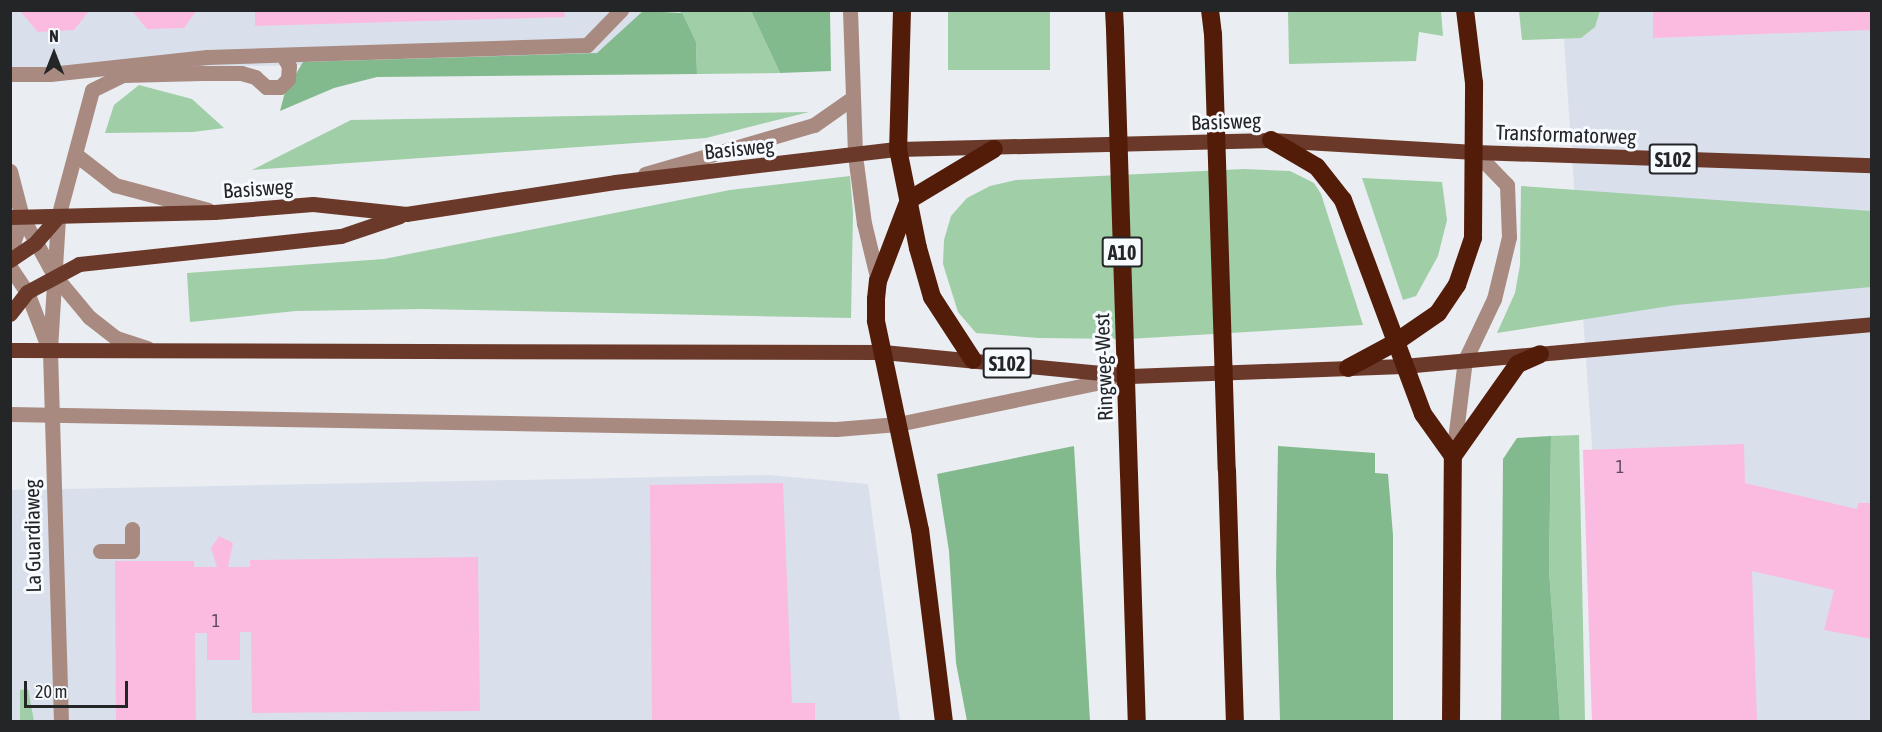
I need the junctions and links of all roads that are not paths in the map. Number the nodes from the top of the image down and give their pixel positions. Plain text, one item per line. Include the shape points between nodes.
1 (621, 10) edge
2 (850, 10) edge
3 (902, 10) edge
4 (1114, 10) edge
5 (1211, 10) edge
6 (1465, 10) edge
7 (283, 56) junction
8 (10, 74) edge
9 (851, 99) junction
10 (1271, 140) junction
11 (994, 149) junction
12 (898, 150) junction
13 (1475, 152) junction
14 (75, 154) junction
15 (855, 155) junction
16 (1872, 165) edge
17 (10, 171) edge
18 (615, 182) junction
19 (909, 200) junction
20 (214, 212) junction
21 (406, 214) junction
22 (16, 217) edge
23 (58, 217) junction
24 (35, 243) junction
25 (10, 253) edge
26 (10, 260) edge
27 (10, 267) edge
28 (54, 275) junction
29 (878, 281) junction
30 (27, 292) junction
31 (10, 314) edge
32 (1872, 324) edge
33 (1396, 342) junction
34 (147, 348) junction
35 (50, 349) junction
36 (10, 350) edge
37 (883, 352) junction
38 (1540, 354) junction
39 (973, 360) junction
40 (1465, 360) junction
41 (1403, 366) junction
42 (1348, 368) junction
43 (1130, 376) junction
44 (10, 414) edge
45 (49, 414) junction
46 (898, 424) junction
47 (1454, 456) junction
48 (132, 529) dead end
49 (100, 551) dead end
50 (61, 722) edge
51 (944, 722) edge
52 (1137, 722) edge
53 (1234, 722) edge
54 (1451, 722) edge

1 - 7 street via 587,45
2 - 9 street
3 - 12 highway
4 - 52 highway, Ringweg-West / A10, bridge
5 - 53 highway, bridge
6 - 13 highway via 1474,82
7 - 8 street via 207,57 50,74
7 - 14 street, La Guardiaweg via 289,66 288,78 273,88 241,73 123,75 92,90
9 - 15 street
9 - 18 street via 835,113 795,132
10 - 11 main road, Basisweg / S102
10 - 13 main road, Basisweg / S102
10 - 33 highway via 1317,167 1343,200
11 - 12 main road, Basisweg / S102
11 - 19 highway
12 - 15 main road, Basisweg / S102
12 - 19 highway
13 - 16 main road, Transformatorweg / S102
13 - 33 highway via 1473,238 1457,285 1438,313
13 - 40 street via 1508,185 1510,228 1494,300
14 - 20 street via 115,185
14 - 23 street, La Guardiaweg
15 - 18 main road, Basisweg / S102
15 - 29 street via 864,223
17 - 22 street
18 - 21 main road, Basisweg / S102
19 - 29 highway
19 - 39 highway via 932,297
20 - 21 main road, Basisweg / S102 via 314,204
20 - 23 main road, Basisweg / S102
21 - 28 main road via 341,236 105,259 79,264
22 - 23 main road, Basisweg / S102
22 - 24 street
22 - 25 street
23 - 24 main road
23 - 28 street, La Guardiaweg
24 - 26 main road
24 - 28 street
27 - 30 street, La Guardiaweg
28 - 30 main road
28 - 34 street via 89,317 116,338
28 - 35 street, La Guardiaweg
29 - 37 highway via 876,321
30 - 31 main road
30 - 35 street, La Guardiaweg
32 - 38 main road, S102
33 - 41 highway
33 - 42 highway
34 - 35 main road, S102
34 - 37 main road, S102
35 - 36 main road, S102
35 - 45 street, La Guardiaweg
37 - 39 main road, S102
37 - 46 highway
38 - 40 main road, S102
38 - 47 highway via 1518,364
39 - 43 main road, S102
40 - 41 main road, S102
40 - 47 street
41 - 42 main road, S102
41 - 47 highway via 1423,414
42 - 43 main road, S102
43 - 46 street
44 - 45 street
45 - 46 street via 751,431
45 - 50 street, La Guardiaweg
46 - 51 highway via 920,530
47 - 54 highway
48 - 49 street via 132,551

